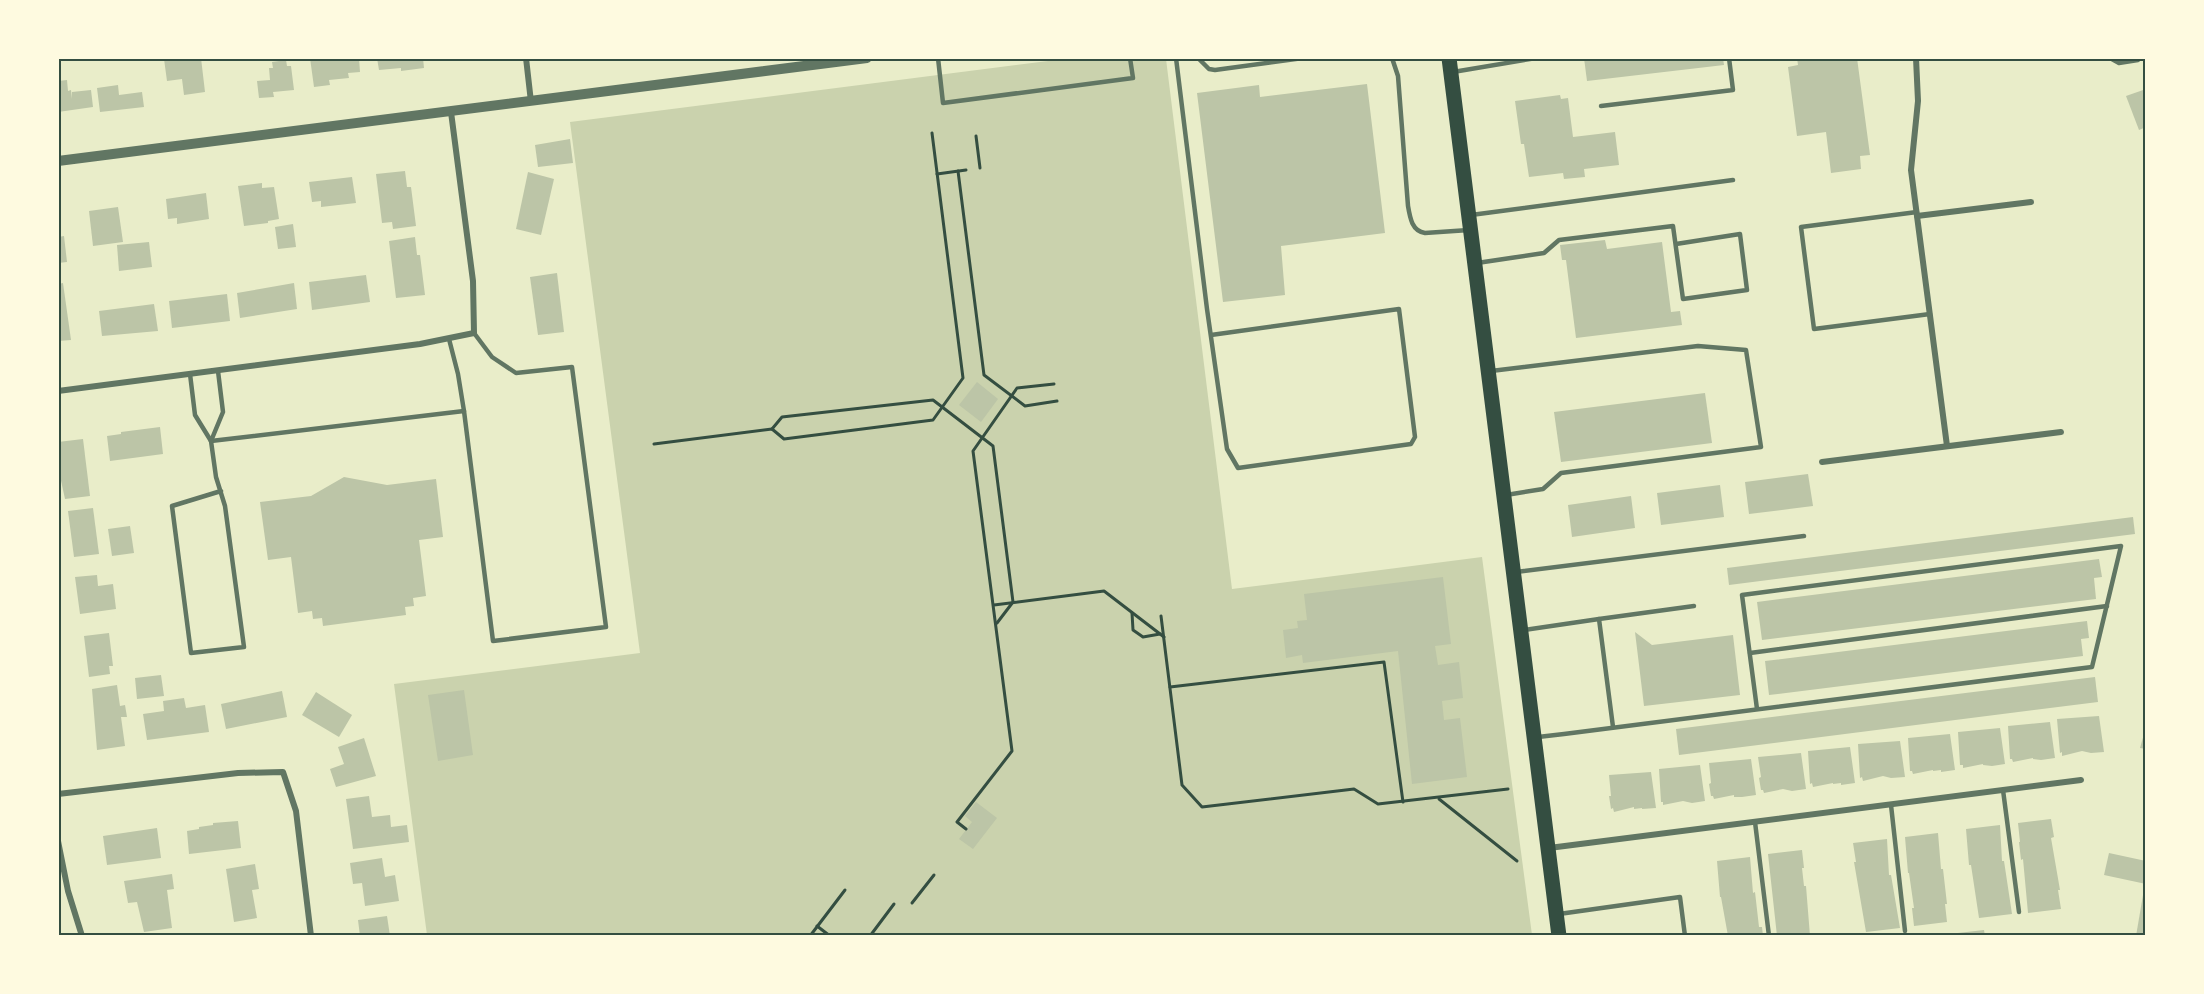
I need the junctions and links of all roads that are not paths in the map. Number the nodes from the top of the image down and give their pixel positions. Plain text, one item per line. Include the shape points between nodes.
1 (526, 58) edge
2 (867, 58) edge
3 (938, 58) edge
4 (1130, 58) edge
5 (1176, 58) edge
6 (1198, 58) edge
7 (1303, 58) edge
8 (1392, 58) edge
9 (1536, 58) edge
10 (1729, 58) edge
11 (1916, 58) edge
12 (2110, 58) edge
13 (2139, 58) edge
14 (1450, 66) edge
15 (531, 102) junction
16 (1601, 106) dead end
17 (451, 112) junction
18 (58, 161) edge
19 (1733, 180) dead end
20 (2031, 202) dead end
21 (1917, 214) junction
22 (1469, 222) junction
23 (1676, 244) junction
24 (1475, 264) junction
25 (1930, 314) junction
26 (474, 333) junction
27 (1211, 335) junction
28 (449, 339) junction
29 (218, 371) junction
30 (1488, 372) junction
31 (190, 374) junction
32 (58, 391) edge
33 (464, 411) junction
34 (2061, 432) dead end
35 (211, 441) junction
36 (1947, 446) junction
37 (1822, 462) dead end
38 (221, 491) junction
39 (1504, 495) junction
40 (1804, 536) dead end
41 (1514, 572) junction
42 (1694, 606) dead end
43 (2107, 606) junction
44 (1599, 620) junction
45 (1521, 631) junction
46 (1750, 653) junction
47 (1757, 709) junction
48 (1613, 727) junction
49 (1534, 737) junction
50 (2081, 780) dead end
51 (2003, 790) junction
52 (58, 794) edge
53 (1891, 804) junction
54 (1755, 822) junction
55 (58, 841) edge
56 (1548, 848) junction
57 (2019, 912) dead end
58 (1557, 915) junction
59 (1905, 931) dead end
60 (82, 936) edge
61 (311, 936) edge
62 (1559, 936) edge
63 (1685, 936) edge
64 (1769, 936) edge

1 - 15 street
2 - 15 street
3 - 4 lane via 943,103 1133,78
5 - 27 lane
6 - 7 lane via 1215,70
8 - 22 lane via 1398,76 1408,206 1413,225 1425,233
9 - 14 lane
10 - 16 lane via 1733,90
11 - 21 street via 1918,101 1911,161
12 - 13 lane via 2119,63
14 - 22 main road
15 - 17 street
17 - 18 street
17 - 26 street via 472,280
19 - 22 lane
20 - 21 street
21 - 25 street
21 - 25 lane via 1801,227 1806,269 1814,329
22 - 24 main road
23 - 23 lane via 1683,299 1747,290 1740,234
23 - 24 lane via 1673,226 1559,240 1544,253
24 - 30 main road
25 - 36 street
26 - 28 street
26 - 33 lane via 492,357 516,374 572,367 606,627 493,641
27 - 27 lane via 1227,449 1238,468 1411,444 1414,437 1400,309
28 - 29 street
28 - 33 lane
29 - 31 street
29 - 35 lane via 223,412
30 - 39 main road
30 - 39 lane via 1698,346 1746,350 1761,447 1561,473 1543,489
31 - 32 street
31 - 35 lane via 195,415
33 - 35 lane
34 - 36 street
35 - 38 lane
36 - 37 street
38 - 38 lane via 244,647 191,653 172,506
39 - 41 main road
40 - 41 lane
41 - 45 main road
42 - 44 lane
43 - 46 lane
43 - 46 lane via 2121,546 1742,595
43 - 47 lane via 2092,667
44 - 45 lane
44 - 48 lane
45 - 49 main road
46 - 47 lane
47 - 48 lane
48 - 49 lane
49 - 56 main road
50 - 51 street
51 - 53 street
51 - 57 lane
52 - 61 street via 238,773 283,772 296,811
53 - 54 street
53 - 59 lane
54 - 56 street
54 - 64 lane
55 - 60 street
56 - 58 main road
58 - 62 main road
58 - 63 lane via 1680,897

